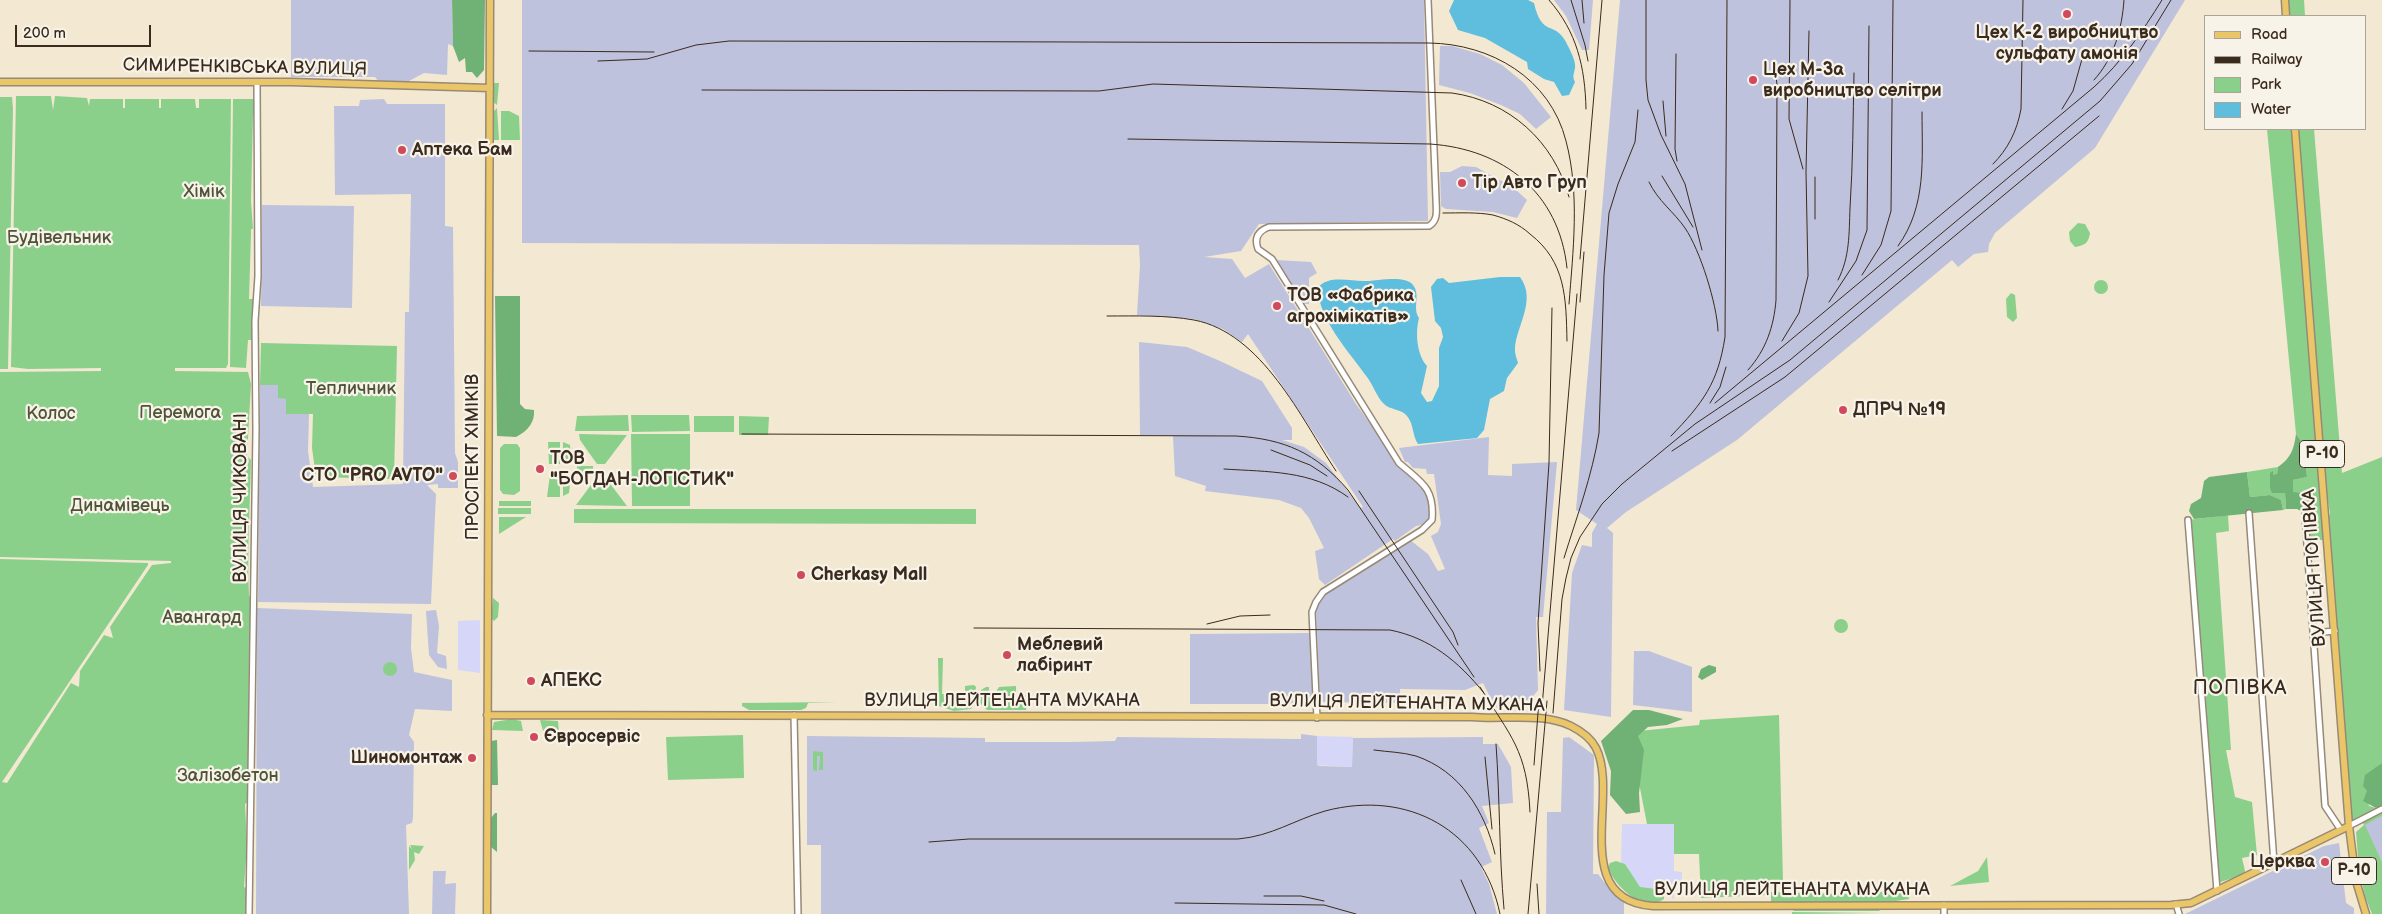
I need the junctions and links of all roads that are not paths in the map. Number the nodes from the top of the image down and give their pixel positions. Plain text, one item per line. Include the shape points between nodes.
1 (490, 0) edge
2 (1428, 0) edge
3 (2285, 0) edge
4 (2286, 15) edge
5 (0, 82) edge
6 (257, 82) junction
7 (490, 88) junction
8 (2295, 130) edge
9 (2249, 512) dead end
10 (2305, 515) dead end
11 (2188, 520) dead end
12 (2335, 631) junction
13 (2313, 633) junction
14 (487, 715) junction
15 (794, 715) junction
16 (1317, 718) junction
17 (2382, 809) edge
18 (2349, 826) junction
19 (2342, 830) junction
20 (2274, 863) junction
21 (2217, 891) junction
22 (2176, 904) junction
23 (1944, 905) junction
24 (249, 914) edge
25 (487, 914) edge
26 (798, 914) edge
27 (1944, 914) edge
28 (2179, 914) edge
29 (2366, 914) edge

1 - 7 main road, ПРОСПЕКТ ХІМІКІВ
2 - 16 street via 1436,220 1429,226 1269,227 1257,236 1258,249 1272,259 1399,463 1429,490 1433,513 1432,520 1422,530 1331,587 1316,602 1312,612
3 - 4 main road
5 - 6 main road, СИМИРЕНКІВСЬКА ВУЛИЦЯ
6 - 7 main road, СИМИРЕНКІВСЬКА ВУЛИЦЯ
6 - 24 street, ВУЛИЦЯ ЧИКОВАНІ via 258,276
7 - 14 main road, ПРОСПЕКТ ХІМІКІВ
8 - 12 main road, ВУЛИЦЯ ПОПІВКА / Р-10
9 - 20 street
10 - 13 street, ВУЛИЦЯ ПОПІВКА
11 - 21 street
12 - 13 street
12 - 18 main road, ВУЛИЦЯ ПОПІВКА / Р-10
13 - 19 street, ВУЛИЦЯ ПОПІВКА via 2325,806
14 - 15 main road, ВУЛИЦЯ ЛЕЙТЕНАНТА МУКАНА
14 - 25 main road, ПРОСПЕКТ ХІМІКІВ
15 - 16 main road, ВУЛИЦЯ ЛЕЙТЕНАНТА МУКАНА
15 - 26 street
16 - 23 main road, ВУЛИЦЯ ЛЕЙТЕНАНТА МУКАНА via 1531,719 1575,728 1593,743 1600,761 1602,853 1606,875 1623,896 1640,904
17 - 18 street
18 - 19 main road, ВУЛИЦЯ ЛЕЙТЕНАНТА МУКАНА
18 - 29 main road, Р-10 via 2356,881
19 - 20 main road, ВУЛИЦЯ ЛЕЙТЕНАНТА МУКАНА
20 - 21 main road, ВУЛИЦЯ ЛЕЙТЕНАНТА МУКАНА
21 - 22 main road, ВУЛИЦЯ ЛЕЙТЕНАНТА МУКАНА via 2191,903
22 - 23 main road, ВУЛИЦЯ ЛЕЙТЕНАНТА МУКАНА
22 - 28 street
23 - 27 street

